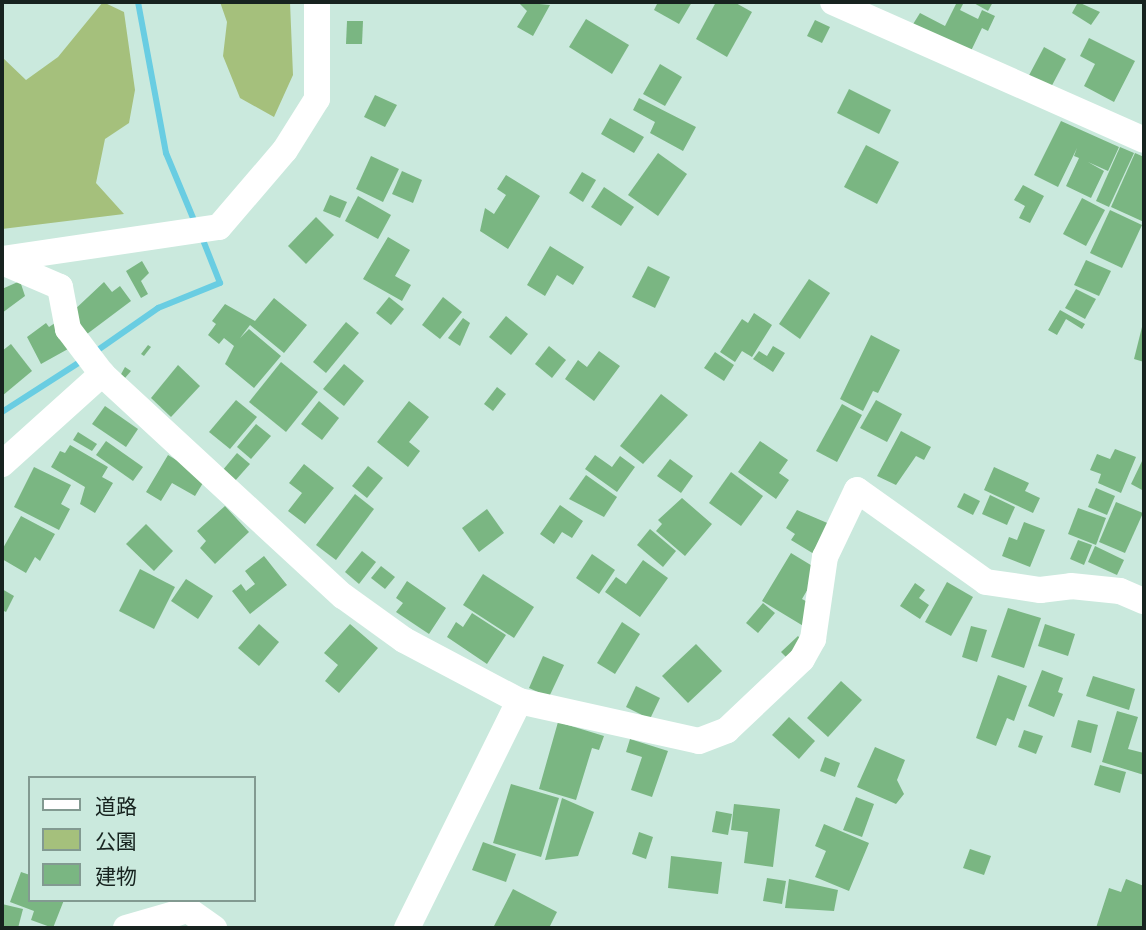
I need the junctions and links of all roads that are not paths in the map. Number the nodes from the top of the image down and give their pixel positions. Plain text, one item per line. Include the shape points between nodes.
1 (317, 2) edge
2 (832, 2) edge
3 (1144, 140) edge
4 (2, 260) edge
5 (102, 374) junction
6 (2, 464) edge
7 (1144, 601) edge
8 (519, 701) junction
9 (128, 928) edge
10 (214, 928) edge
11 (407, 928) edge

1 - 4 street via 317,99 285,150 219,227
2 - 3 street
4 - 5 street via 60,287 68,329
5 - 6 street
5 - 8 street via 343,596 404,640
7 - 8 street via 1120,591 1072,586 1040,590 986,582 857,490 825,557 813,639 803,659 727,730 699,741
8 - 11 street
9 - 10 street via 188,910

